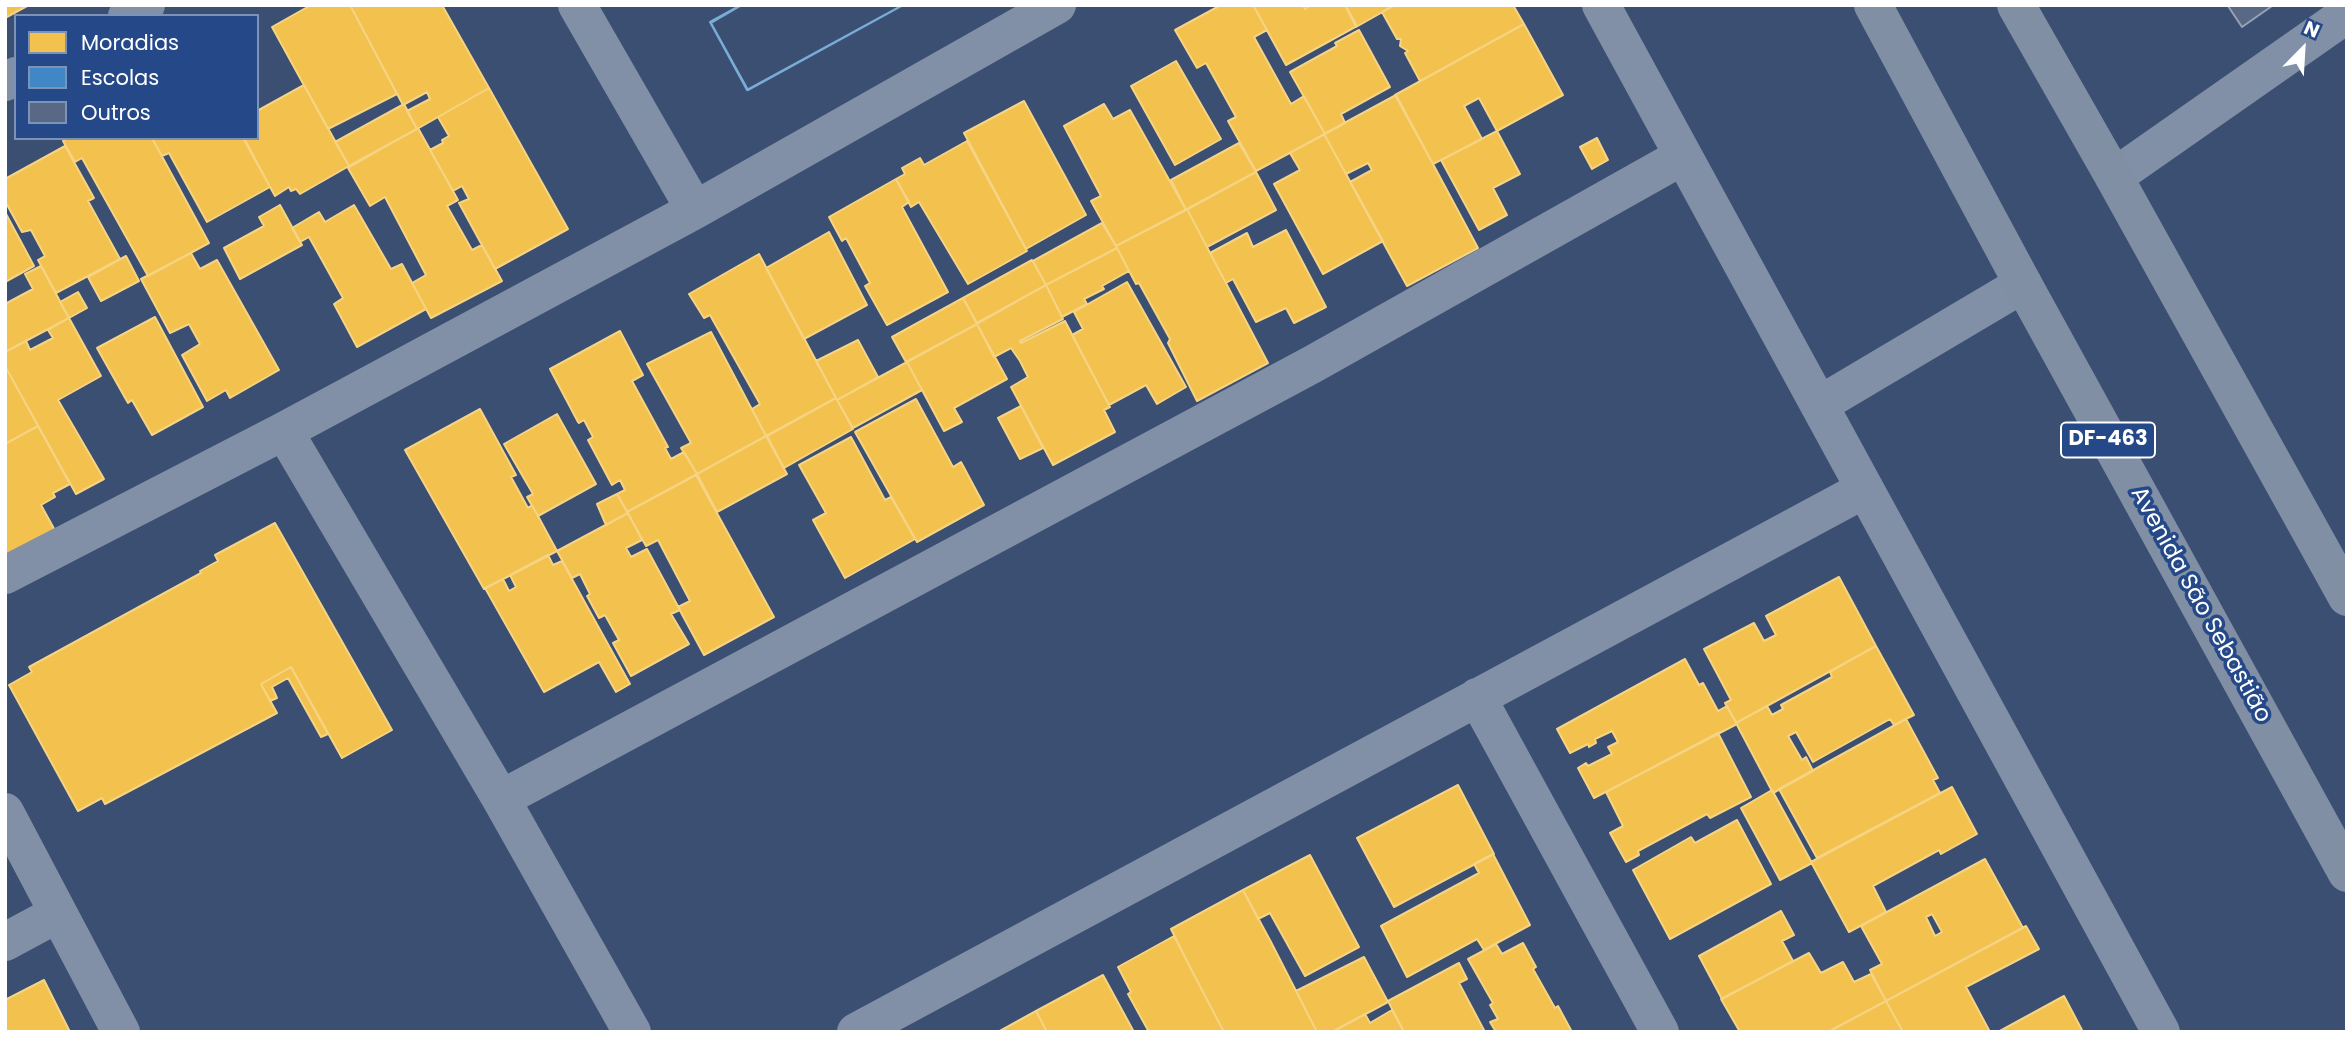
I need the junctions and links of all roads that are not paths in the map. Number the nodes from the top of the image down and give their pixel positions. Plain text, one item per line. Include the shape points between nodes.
1 (146, 5) edge
2 (577, 5) edge
3 (1057, 5) edge
4 (1601, 5) edge
5 (1873, 5) edge
6 (2016, 5) edge
7 (130, 14) edge
8 (2347, 14) edge
9 (1683, 156) junction
10 (2114, 177) junction
11 (695, 210) junction
12 (2023, 284) junction
13 (1819, 405) junction
14 (284, 432) junction
15 (1865, 488) junction
16 (5, 575) edge
17 (2347, 597) edge
18 (1477, 697) junction
19 (501, 799) junction
20 (5, 812) edge
21 (2347, 873) edge
22 (57, 914) junction
23 (5, 942) edge
24 (121, 1032) edge
25 (632, 1032) edge
26 (856, 1032) edge
27 (1660, 1032) edge
28 (2161, 1032) edge

1 - 7 street
2 - 11 street
3 - 11 street
4 - 9 street
5 - 12 main road, Avenida São Sebastião / DF-463
6 - 10 main road
8 - 10 street
9 - 13 street
9 - 19 street via 1313,364
10 - 17 main road
11 - 14 street
12 - 13 street
12 - 21 main road, Avenida São Sebastião / DF-463
13 - 15 street
14 - 16 street
14 - 19 street
15 - 18 street
15 - 28 street
18 - 26 street
18 - 27 street
19 - 25 street
20 - 22 street
22 - 23 street
22 - 24 street

